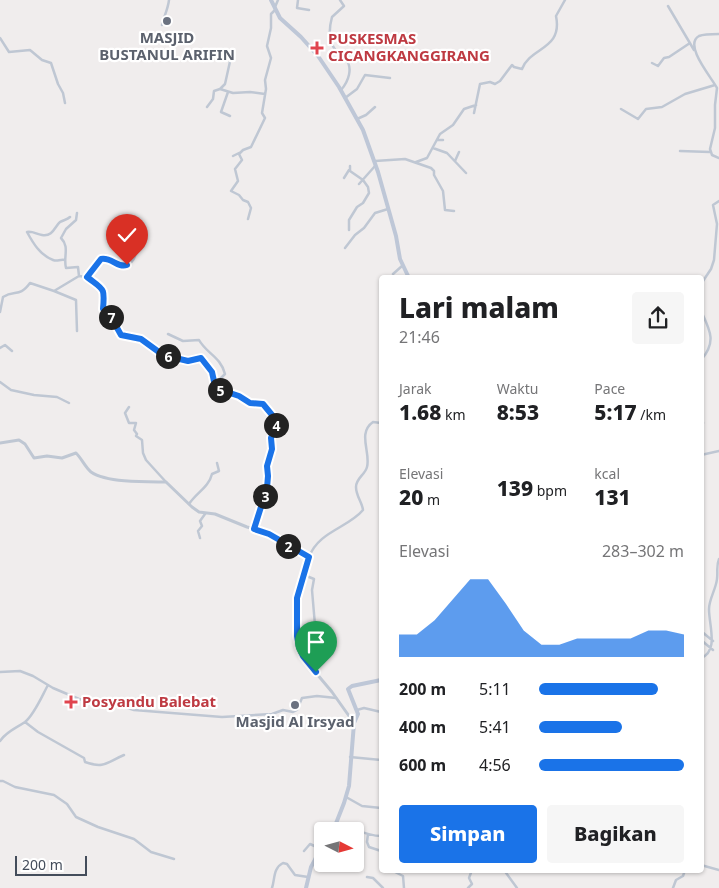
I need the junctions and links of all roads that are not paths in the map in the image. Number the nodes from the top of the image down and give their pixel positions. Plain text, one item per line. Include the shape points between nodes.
1 (169, 0) edge
2 (271, 0) edge
3 (278, 0) edge
4 (298, 0) edge
5 (340, 0) edge
6 (565, 0) edge
7 (668, 6) dead end
8 (274, 9) junction
9 (309, 10) dead end
10 (162, 25) dead end
11 (719, 34) edge
12 (0, 38) edge
13 (690, 43) junction
14 (696, 53) junction
15 (231, 57) dead end
16 (652, 63) dead end
17 (390, 78) dead end
18 (715, 85) junction
19 (220, 90) junction
20 (341, 90) junction
21 (228, 92) junction
22 (265, 94) junction
23 (345, 98) junction
24 (65, 103) dead end
25 (476, 105) junction
26 (207, 106) dead end
27 (375, 107) dead end
28 (621, 109) dead end
29 (474, 113) dead end
30 (230, 116) dead end
31 (357, 120) junction
32 (437, 140) junction
33 (443, 140) dead end
34 (433, 148) junction
35 (680, 151) dead end
36 (240, 152) junction
37 (459, 152) dead end
38 (710, 152) junction
39 (233, 156) dead end
40 (719, 158) edge
41 (455, 161) junction
42 (376, 163) junction
43 (415, 163) junction
44 (466, 172) dead end
45 (344, 178) dead end
46 (363, 180) junction
47 (359, 184) dead end
48 (719, 201) edge
49 (388, 209) junction
50 (454, 211) dead end
51 (77, 213) dead end
52 (70, 217) dead end
53 (248, 219) dead end
54 (349, 230) dead end
55 (136, 246) dead end
56 (345, 248) dead end
57 (65, 260) junction
58 (402, 266) junction
59 (393, 274) dead end
60 (407, 275) edge
61 (79, 276) junction
62 (87, 277) junction
63 (704, 279) edge
64 (54, 291) junction
65 (0, 312) edge
66 (704, 317) edge
67 (77, 331) dead end
68 (168, 334) dead end
69 (0, 348) edge
70 (12, 351) dead end
71 (704, 356) edge
72 (213, 381) junction
73 (0, 382) edge
74 (69, 403) dead end
75 (129, 407) dead end
76 (379, 423) edge
77 (0, 443) edge
78 (719, 451) edge
79 (704, 454) edge
80 (217, 463) dead end
81 (166, 482) junction
82 (189, 504) junction
83 (205, 514) junction
84 (254, 529) junction
85 (200, 538) dead end
86 (309, 557) junction
87 (719, 559) edge
88 (304, 575) junction
89 (704, 634) edge
90 (316, 637) junction
91 (327, 638) dead end
92 (298, 640) junction
93 (714, 642) junction
94 (704, 643) edge
95 (713, 650) junction
96 (704, 657) edge
97 (0, 672) edge
98 (379, 680) edge
99 (48, 686) junction
100 (336, 698) junction
101 (357, 710) junction
102 (379, 712) edge
103 (25, 722) junction
104 (354, 723) junction
105 (0, 741) edge
106 (124, 755) dead end
107 (350, 757) junction
108 (379, 760) edge
109 (0, 781) edge
110 (346, 797) junction
111 (379, 808) edge
112 (336, 822) edge
113 (364, 833) edge
114 (368, 834) junction
115 (379, 836) edge
116 (314, 845) edge
117 (379, 850) edge
118 (304, 851) dead end
119 (174, 859) dead end
120 (314, 861) edge
121 (704, 866) edge
122 (719, 870) edge
123 (397, 873) edge
124 (471, 873) edge
125 (506, 873) edge
126 (684, 873) edge
127 (367, 877) dead end
128 (308, 878) junction
129 (674, 886) edge
130 (272, 888) edge
131 (306, 888) edge
132 (383, 888) edge
133 (404, 888) edge
134 (468, 888) edge
135 (517, 888) edge

1 - 10 street
2 - 8 main road
3 - 8 street
4 - 9 street via 297,8
5 - 20 street via 344,6 332,16 330,36 335,49 348,64 349,78
6 - 25 street via 556,16 553,39 522,68 512,65 495,84 480,84
7 - 13 street
8 - 20 main road via 284,24 318,56
8 - 22 street via 267,41 271,58
11 - 14 street via 698,37 694,46
12 - 24 street via 9,52 30,50 52,64
13 - 14 street
13 - 16 street via 664,58 658,66
14 - 18 street
15 - 19 street via 225,84
17 - 23 street via 364,75 357,89
18 - 28 street via 685,94 662,108 646,109 638,119
18 - 38 street via 715,128
19 - 21 street
19 - 26 street via 214,92
20 - 23 main road
21 - 22 street
21 - 30 street via 222,112
22 - 36 street via 264,122 251,147
23 - 31 main road
25 - 29 street
25 - 32 street via 464,109 458,120 441,132
27 - 31 street
31 - 42 main road
32 - 33 street
32 - 34 street
34 - 41 street via 447,153
34 - 43 street via 427,158
35 - 38 street
36 - 39 street
36 - 53 street via 242,160 235,171 238,181 231,191 248,202 251,208
37 - 41 street
38 - 40 street
41 - 44 street
42 - 43 street via 402,158
42 - 46 street
42 - 49 main road
43 - 50 street via 434,171 443,191 446,210
45 - 46 street via 350,168
46 - 47 street
46 - 54 street via 369,193 349,220
48 - 63 street via 713,206 717,224 714,264
49 - 56 street via 375,213
49 - 58 main road
51 - 57 street via 76,220 62,238 66,243
52 - 57 street via 48,235 28,231 42,254 53,260
55 - 62 street via 136,256 130,264 121,266 109,259 101,259
57 - 61 street via 67,268 78,268
58 - 59 street
58 - 60 main road
61 - 62 street
61 - 64 street
62 - 72 street via 104,290 103,309 121,335 141,339 163,355 188,361 201,358 212,372
64 - 65 street via 30,283 25,290 3,297
64 - 67 street via 76,300
66 - 71 street via 711,338 710,348
68 - 72 street via 183,341 199,340 215,356 225,374
69 - 70 street via 5,345
72 - 84 street via 221,390 250,403 263,404 277,421 271,438 267,488
73 - 74 street via 11,390 57,397
75 - 81 street via 125,413 129,423 136,423 134,430 142,440 144,456
76 - 86 street via 370,424 367,429 367,467 356,487 363,510 322,539
77 - 81 street via 19,440 34,458 62,458 76,453 90,471 104,478
78 - 79 street
80 - 82 street via 219,471 212,474 209,483
81 - 82 street
82 - 83 street
83 - 84 street via 222,516
83 - 85 street via 200,521
84 - 86 street
86 - 88 street
87 - 93 street via 717,581 709,607
88 - 90 street via 314,580
88 - 92 street via 297,603
89 - 93 street
90 - 91 street
90 - 92 street
92 - 100 street via 306,661
93 - 95 street
94 - 95 street
95 - 96 street
97 - 99 street via 20,671
98 - 101 main road via 350,687 348,691
99 - 100 street via 97,703 222,717 272,714 283,710 295,712 302,698
99 - 103 street
100 - 104 street
101 - 102 street
101 - 104 main road
103 - 105 street via 6,732
103 - 106 street via 84,758 87,763 101,766
104 - 107 main road
107 - 108 street
107 - 110 main road
109 - 119 street via 54,795 67,804 76,817 134,839 151,852
110 - 111 street via 362,806
110 - 112 main road
113 - 114 street
114 - 115 street
114 - 117 street via 369,847
116 - 118 street via 310,844
120 - 128 main road
121 - 122 street
123 - 133 street via 403,876
124 - 134 street via 472,884
125 - 135 street
126 - 129 street
127 - 132 street via 373,878
128 - 130 street via 295,875 287,864 281,864 276,870
128 - 131 main road

